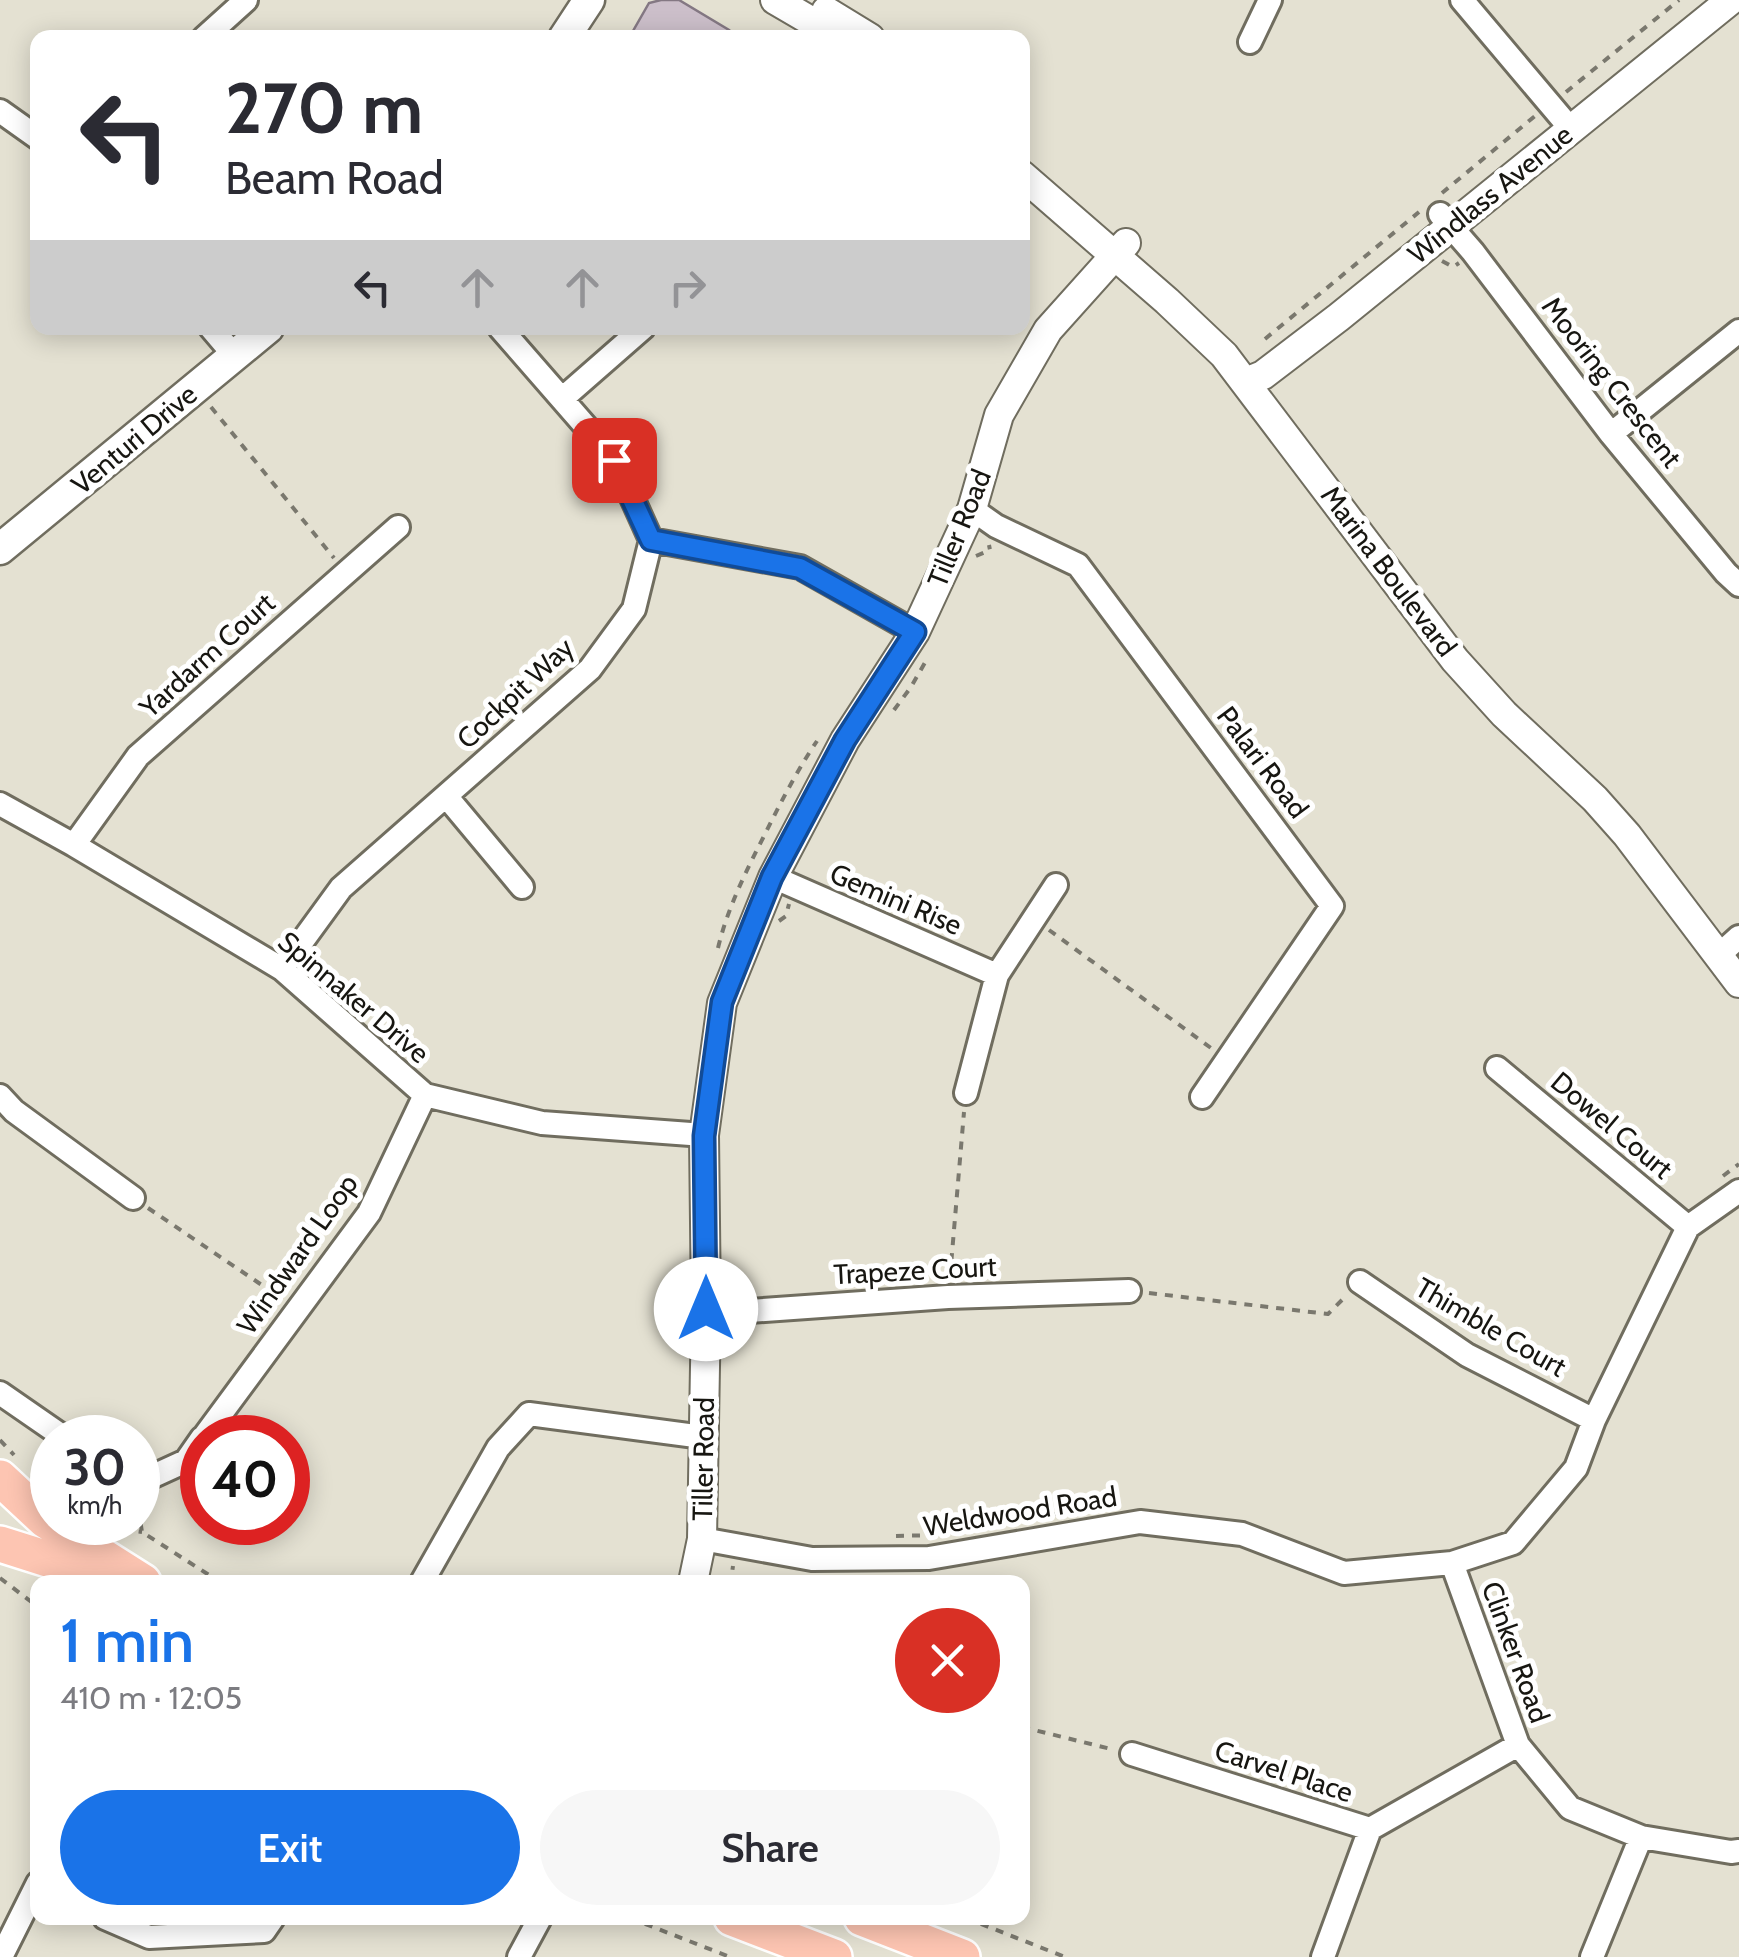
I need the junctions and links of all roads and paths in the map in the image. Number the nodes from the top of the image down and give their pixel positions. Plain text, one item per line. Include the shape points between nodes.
1 (246, 0) edge
2 (570, 0) edge
3 (589, 0) edge
4 (775, 0) edge
5 (808, 0) edge
6 (1270, 0) edge
7 (1462, 0) edge
8 (1679, 0) edge
9 (1706, 0) edge
10 (1731, 0) edge
11 (213, 30) edge
12 (551, 30) edge
13 (569, 30) edge
14 (826, 30) edge
15 (857, 30) edge
16 (1250, 42) dead end
17 (0, 111) edge
18 (1561, 116) junction
19 (30, 132) edge
20 (1030, 161) edge
21 (1030, 181) edge
22 (1436, 213) junction
23 (1120, 249) junction
24 (1739, 331) edge
25 (506, 335) edge
26 (634, 335) edge
27 (228, 338) edge
28 (1253, 367) junction
29 (562, 398) junction
30 (204, 399) dead end
31 (1611, 434) junction
32 (972, 509) junction
33 (398, 527) dead end
34 (0, 533) edge
35 (651, 540) junction
36 (0, 549) edge
37 (346, 572) junction
38 (1739, 585) edge
39 (915, 632) junction
40 (446, 796) junction
41 (0, 804) edge
42 (74, 845) junction
43 (772, 877) junction
44 (1056, 885) dead end
45 (522, 886) dead end
46 (1035, 919) junction
47 (1732, 949) edge
48 (282, 969) junction
49 (997, 976) junction
50 (1739, 983) edge
51 (1227, 1060) junction
52 (1497, 1068) dead end
53 (966, 1093) joint
54 (425, 1094) junction
55 (0, 1096) edge
56 (1202, 1097) dead end
57 (704, 1136) junction
58 (1739, 1164) edge
59 (1712, 1183) dead end
60 (1739, 1191) edge
61 (132, 1198) joint
62 (1688, 1226) junction
63 (1360, 1282) joint
64 (1128, 1291) joint
65 (948, 1297) junction
66 (706, 1309) junction
67 (298, 1310) junction
68 (0, 1392) edge
69 (32, 1415) edge
70 (220, 1415) edge
71 (1594, 1420) junction
72 (703, 1437) junction
73 (0, 1478) edge
74 (1090, 1509) dead end
75 (0, 1513) edge
76 (884, 1538) dead end
77 (702, 1539) junction
78 (0, 1544) edge
79 (160, 1544) edge
80 (738, 1545) junction
81 (929, 1558) junction
82 (1452, 1563) junction
83 (75, 1575) edge
84 (132, 1575) edge
85 (209, 1575) edge
86 (426, 1575) edge
87 (695, 1575) edge
88 (730, 1575) edge
89 (929, 1575) edge
90 (0, 1578) edge
91 (30, 1601) edge
92 (1030, 1728) edge
93 (1518, 1745) junction
94 (1132, 1754) joint
95 (1370, 1830) junction
96 (1641, 1838) junction
97 (1739, 1851) edge
98 (30, 1900) edge
99 (121, 1925) edge
100 (268, 1925) edge
101 (536, 1925) edge
102 (648, 1925) edge
103 (750, 1925) edge
104 (880, 1925) edge
105 (984, 1925) edge
106 (1, 1957) edge
107 (519, 1957) edge
108 (730, 1957) edge
109 (834, 1957) edge
110 (962, 1957) edge
111 (1065, 1957) edge
112 (1323, 1957) edge
113 (1592, 1957) edge

1 - 11 street
2 - 12 main road
3 - 13 main road
4 - 14 street
5 - 15 street
6 - 16 street
7 - 18 street
8 - 18 path
9 - 18 street, Windlass Avenue
10 - 18 street, Windlass Avenue
17 - 19 street
18 - 22 street, Windlass Avenue
18 - 22 path
20 - 23 street, Marina Boulevard
21 - 23 street, Marina Boulevard
22 - 28 path
22 - 28 street, Windlass Avenue
22 - 31 street, Mooring Crescent
23 - 28 street, Marina Boulevard via 1194,303
23 - 32 street, Tiller Road via 1048,330 1000,416
24 - 31 street
25 - 29 street
26 - 29 street
27 - 34 main road, Venturi Drive
27 - 36 main road, Venturi Drive
28 - 47 street, Marina Boulevard via 1459,640 1619,801
29 - 35 street via 614,460
30 - 37 path
31 - 38 street, Mooring Crescent
32 - 39 street, Tiller Road
32 - 51 street, Palari Road via 1078,564 1332,906
33 - 37 street, Yardarm Court
35 - 39 street via 800,568
35 - 40 street, Cockpit Way via 634,609 590,669
37 - 42 street, Yardarm Court via 138,756
39 - 43 street, Tiller Road via 845,740
40 - 45 street
40 - 48 street, Cockpit Way via 341,888
41 - 42 street, Spinnaker Drive
42 - 48 street, Spinnaker Drive
43 - 49 street, Gemini Rise
43 - 57 street, Tiller Road via 722,1002
44 - 46 street
46 - 49 street
46 - 51 path
47 - 50 street, Marina Boulevard
48 - 54 street, Spinnaker Drive
49 - 53 street
51 - 56 street, Palari Road
52 - 62 street, Dowel Court
53 - 65 path
54 - 57 street, Spinnaker Drive via 542,1123
54 - 67 street, Windward Loop via 368,1213
55 - 61 street
57 - 66 street, Tiller Road
58 - 59 path
60 - 62 street, Weldwood Road
61 - 67 path
62 - 71 street, Weldwood Road
63 - 64 path via 1328,1314
63 - 71 street, Thimble Court via 1468,1355
64 - 65 street, Trapeze Court
65 - 66 street, Trapeze Court
66 - 72 street, Tiller Road
67 - 70 street, Windward Loop
68 - 69 street
71 - 82 street, Weldwood Road via 1576,1468 1513,1542
72 - 77 street, Tiller Road
72 - 86 street via 529,1414 498,1448
73 - 75 main road
73 - 84 main road via 45,1520
74 - 76 path
77 - 80 street, Weldwood Road
77 - 87 street, Tiller Road
78 - 83 main road via 57,1562
79 - 85 path
80 - 81 street, Weldwood Road via 812,1559
80 - 88 path
81 - 82 street, Weldwood Road via 1140,1522 1242,1534 1344,1573
81 - 89 street
82 - 93 street, Clinker Road
90 - 91 path
92 - 94 path
93 - 95 street, Carvel Place
93 - 96 street, Clinker Road via 1570,1808
94 - 95 street, Carvel Place
95 - 112 street
96 - 97 street, Clinker Road
96 - 113 street
98 - 106 street
99 - 100 street via 149,1937 264,1931
101 - 107 street
102 - 108 path
103 - 109 main road
104 - 110 main road
105 - 111 path

